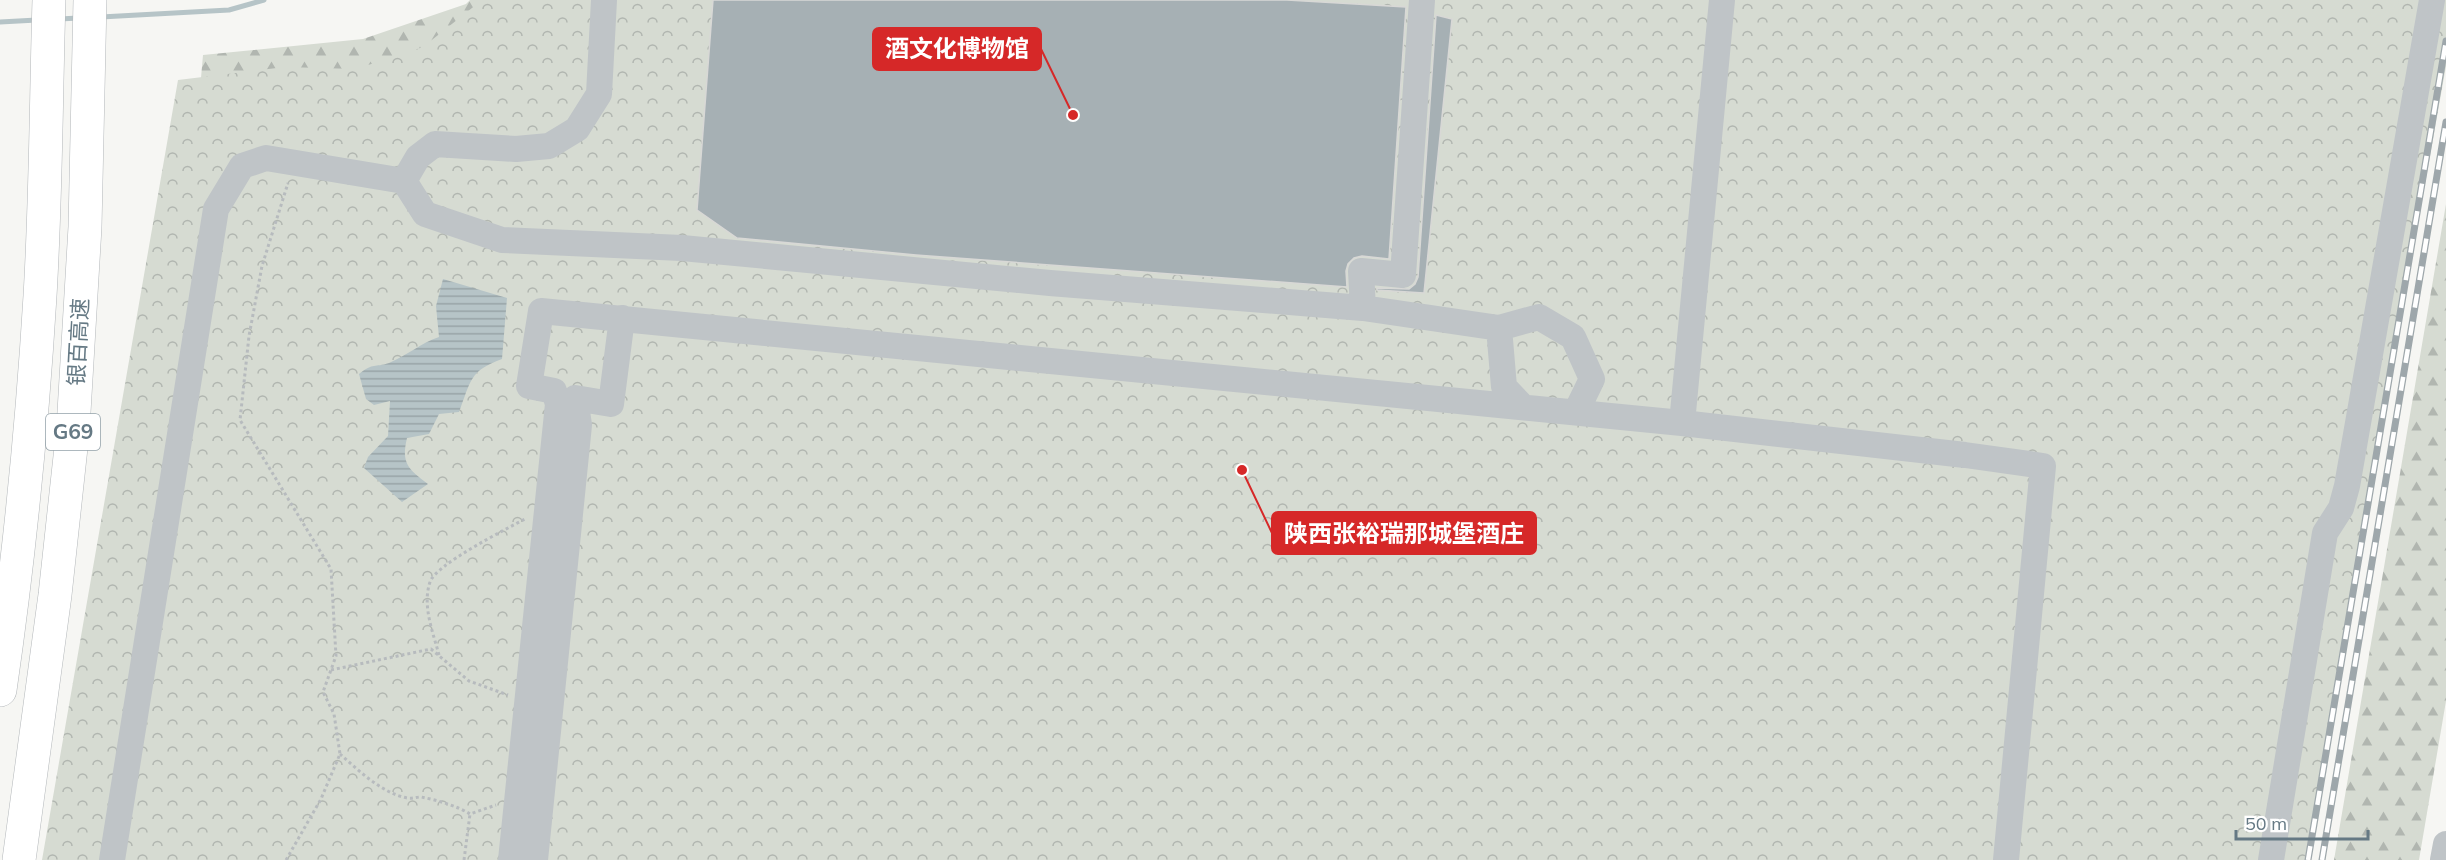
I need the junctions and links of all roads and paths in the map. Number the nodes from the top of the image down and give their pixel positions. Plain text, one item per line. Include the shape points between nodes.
1 (49, 0) edge
2 (90, 0) edge
3 (604, 0) edge
4 (1422, 0) edge
5 (1722, 0) edge
6 (2432, 0) edge
7 (293, 163) junction
8 (404, 181) junction
9 (1363, 308) junction
10 (622, 318) junction
11 (1499, 328) junction
12 (1523, 407) junction
13 (1576, 412) junction
14 (1682, 423) junction
15 (547, 507) junction
16 (439, 655) junction
17 (331, 670) junction
18 (0, 690) edge
19 (527, 700) junction
20 (340, 754) junction
21 (517, 798) junction
22 (470, 814) junction
23 (2446, 844) edge
24 (19, 860) edge
25 (112, 860) edge
26 (286, 860) edge
27 (464, 860) edge
28 (511, 860) edge
29 (535, 860) edge
30 (2007, 860) edge
31 (2271, 860) edge
32 (2443, 860) edge

1 - 18 highway, 银百高速 / G69 via 40,294 32,407
2 - 24 highway, 银百高速 / G69 via 85,227 73,429
3 - 8 street via 599,94 577,129 549,146 516,149 435,144 418,157
4 - 9 street via 1403,275 1361,271
5 - 14 street
6 - 31 street via 2347,486 2342,508 2325,532
7 - 8 street
7 - 17 path via 262,266 240,420 331,569 336,657
7 - 25 street via 266,158 242,166 216,209
8 - 9 street via 425,214 502,240 682,248
9 - 11 street
10 - 12 street
10 - 15 street via 542,310 529,386 554,391 558,404
10 - 29 street via 611,404 575,398 579,425
11 - 12 street via 1504,387
11 - 13 street via 1539,317 1573,337 1592,379
12 - 13 street
13 - 14 street
14 - 30 street via 2043,466
15 - 16 path via 442,566 430,581 427,604
15 - 19 street
16 - 17 path via 431,649
16 - 19 path via 469,681
17 - 20 path via 323,692 334,714
19 - 21 street
20 - 22 path via 393,794 411,799 418,796
20 - 26 path via 321,799
21 - 22 path
21 - 28 street
22 - 27 path
23 - 32 street

